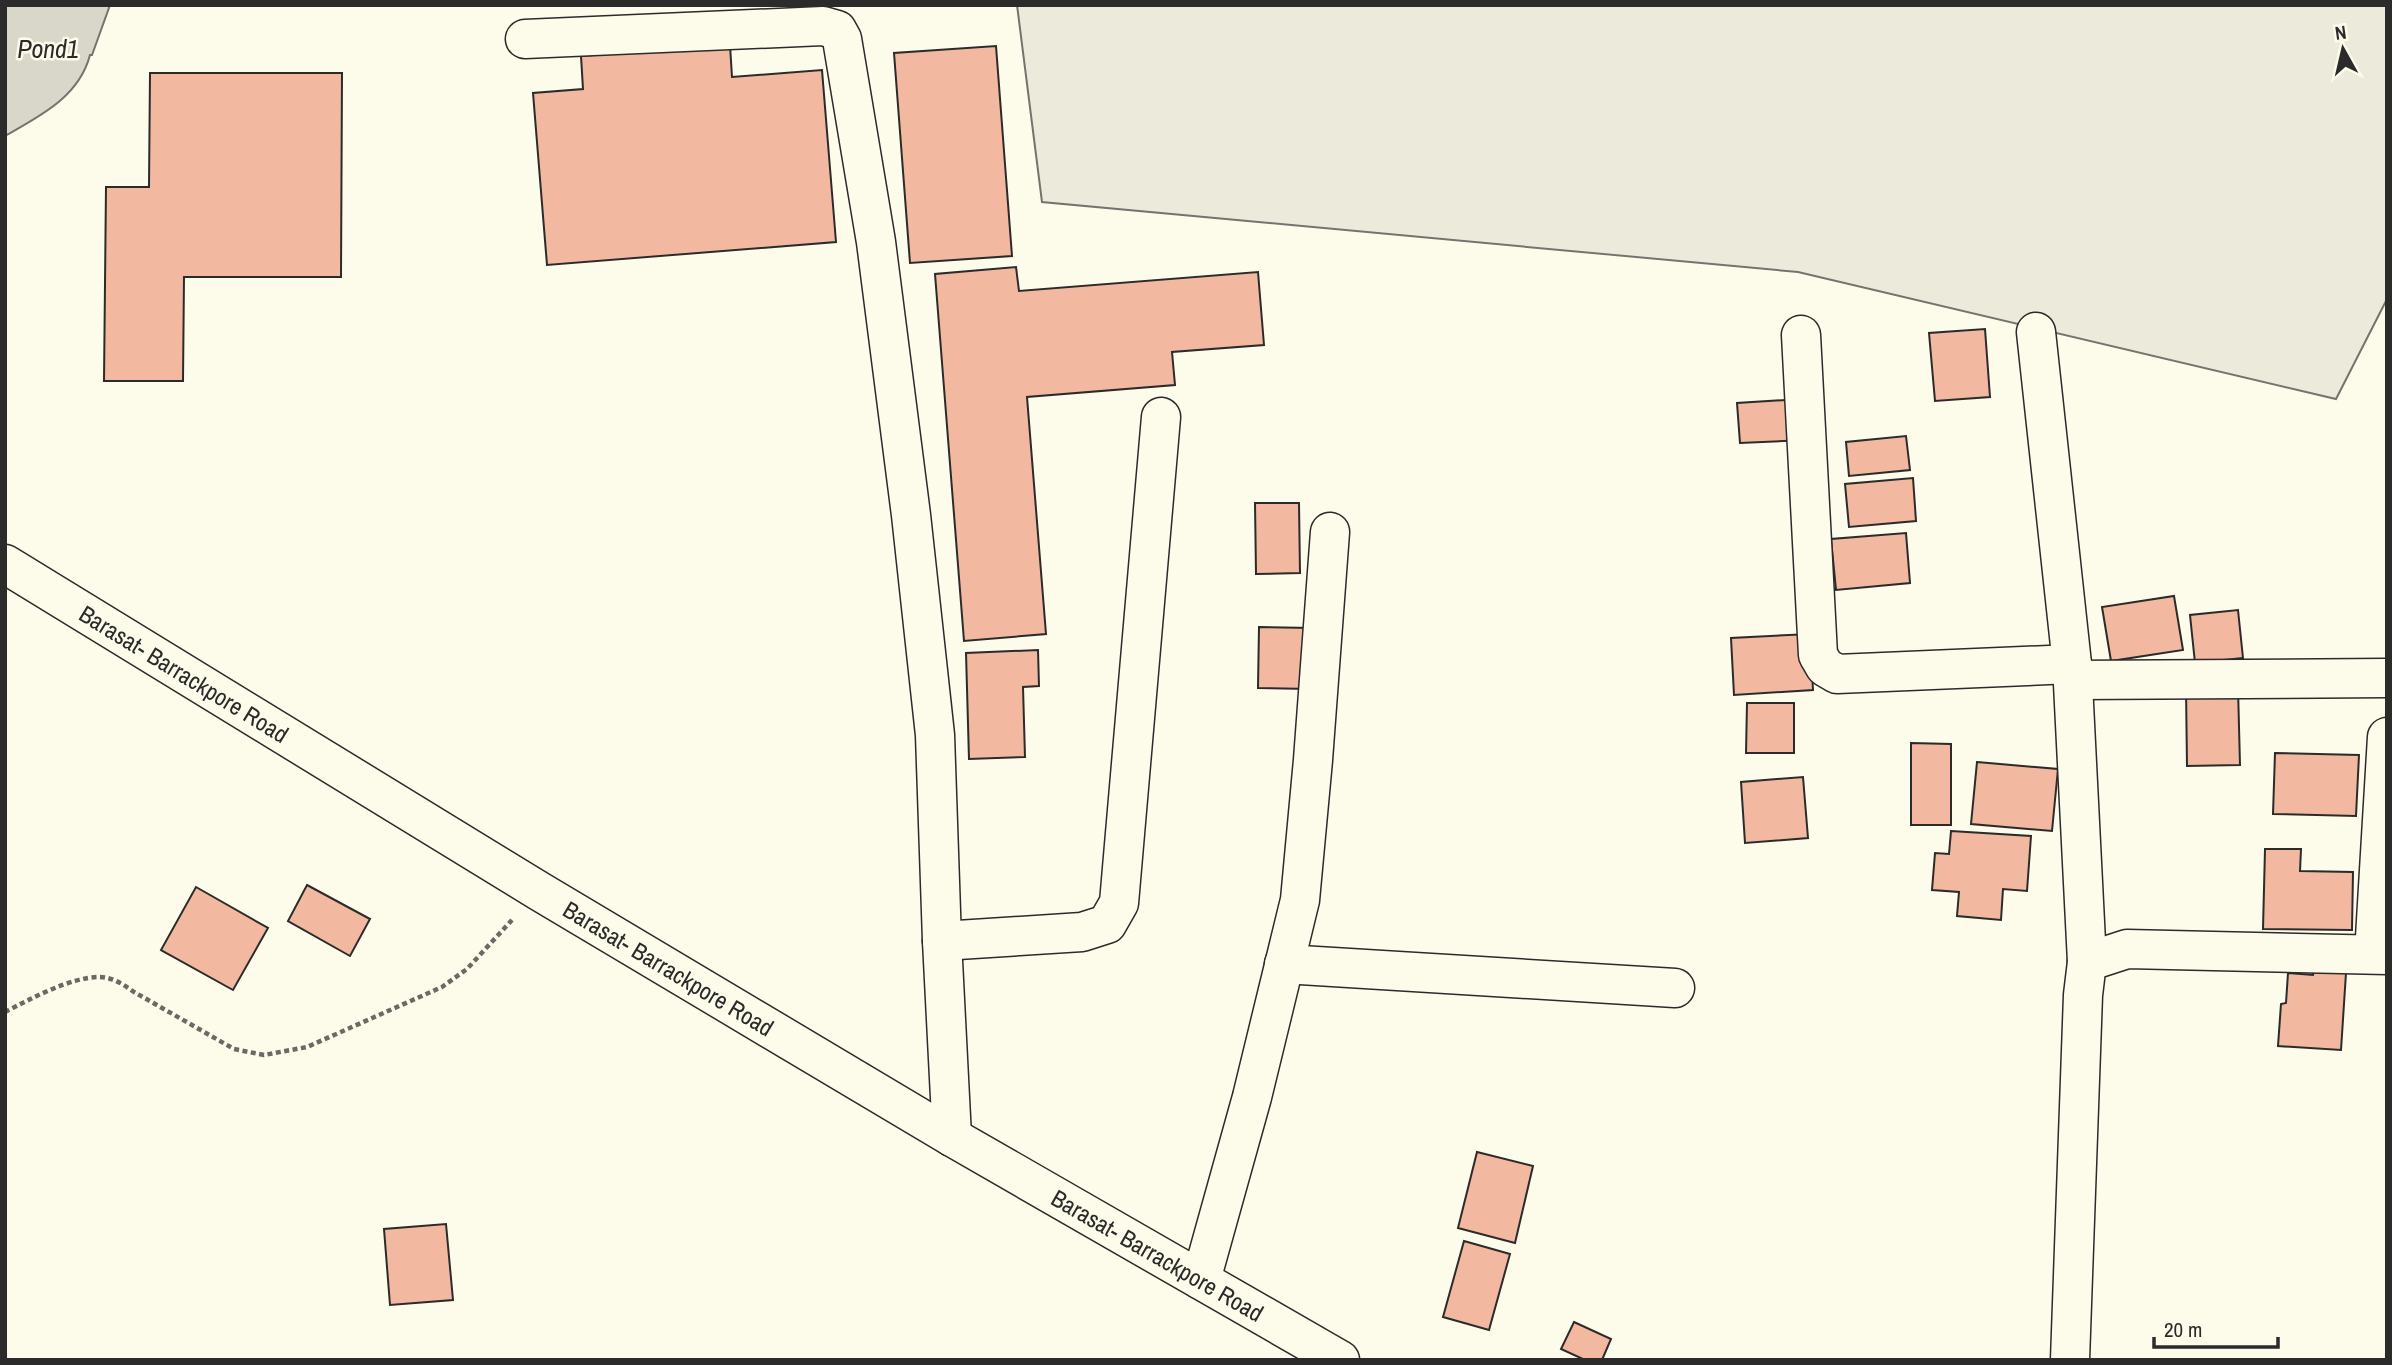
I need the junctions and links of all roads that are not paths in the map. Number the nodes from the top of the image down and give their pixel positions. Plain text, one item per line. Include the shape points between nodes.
1 (524, 38) dead end
2 (2036, 332) dead end
3 (1801, 335) dead end
4 (1161, 417) dead end
5 (1330, 532) dead end
6 (5, 564) edge
7 (2072, 672) junction
8 (2387, 678) edge
9 (2387, 737) edge
10 (942, 941) junction
11 (2380, 954) edge
12 (2087, 962) junction
13 (1284, 964) junction
14 (1675, 988) dead end
15 (952, 1137) junction
16 (1201, 1280) junction
17 (1340, 1360) edge
18 (2070, 1360) edge

1 - 10 street via 823,26 840,35 876,242 912,527 934,735
2 - 7 street
3 - 7 street via 1818,655 1825,667 1837,674
4 - 10 street via 1119,903 1107,924 1082,932
5 - 13 street via 1300,900
6 - 15 street, Barasat- Barrackpore Road
7 - 8 street
7 - 12 street
9 - 11 street
10 - 15 street
11 - 12 street via 2127,949
12 - 18 street
13 - 14 street
13 - 16 street
15 - 16 street, Barasat- Barrackpore Road
16 - 17 street, Barasat- Barrackpore Road

